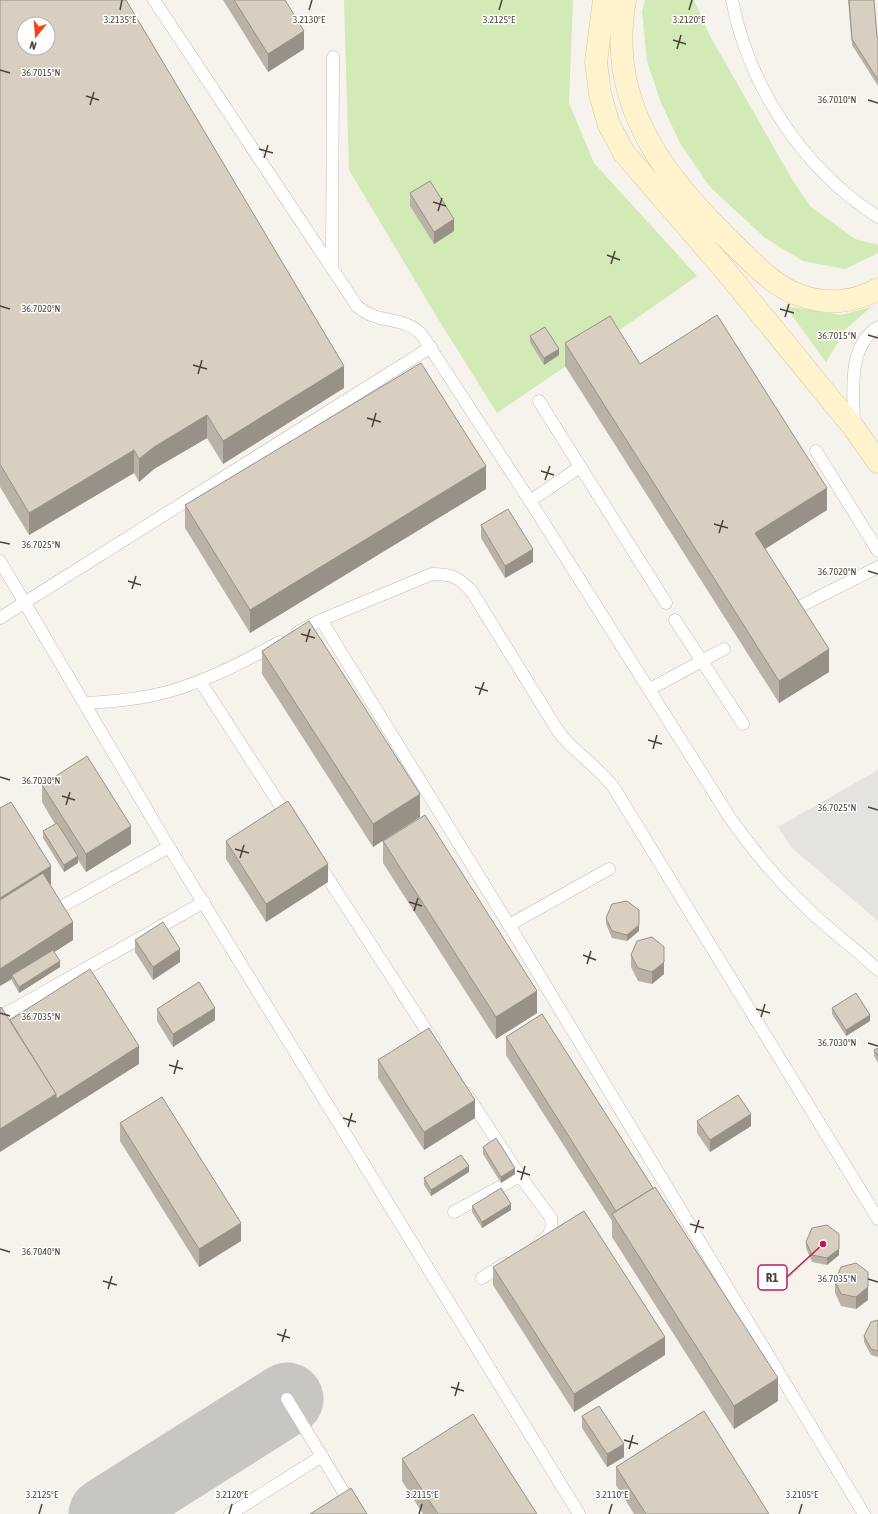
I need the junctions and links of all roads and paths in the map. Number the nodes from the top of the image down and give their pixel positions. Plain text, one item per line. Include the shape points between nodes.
1 (154, 0) edge
2 (604, 0) edge
3 (625, 0) edge
4 (732, 0) edge
5 (333, 57) dead end
6 (878, 216) edge
7 (332, 268) junction
8 (878, 289) edge
9 (878, 327) edge
10 (431, 347) junction
11 (539, 401) dead end
12 (854, 428) junction
13 (816, 451) dead end
14 (878, 462) edge
15 (580, 466) junction
16 (530, 501) junction
17 (878, 551) edge
18 (0, 561) edge
19 (878, 567) edge
20 (25, 603) junction
21 (666, 603) dead end
22 (791, 611) edge
23 (0, 618) edge
24 (321, 620) junction
25 (675, 620) dead end
26 (724, 649) dead end
27 (702, 661) junction
28 (200, 680) junction
29 (650, 689) junction
30 (85, 703) junction
31 (743, 724) dead end
32 (295, 828) edge
33 (169, 847) junction
34 (312, 854) edge
35 (609, 869) dead end
36 (204, 902) junction
37 (60, 908) edge
38 (509, 925) junction
39 (878, 970) edge
40 (0, 1017) edge
41 (442, 1055) edge
42 (459, 1082) edge
43 (520, 1176) junction
44 (454, 1212) dead end
45 (878, 1219) edge
46 (528, 1250) edge
47 (515, 1258) edge
48 (482, 1278) dead end
49 (287, 1399) dead end
50 (322, 1456) junction
51 (230, 1514) edge
52 (358, 1514) edge
53 (579, 1514) edge
54 (864, 1514) edge

1 - 7 lane
2 - 12 street via 596,62 600,94 609,124 624,153 724,269
3 - 8 street via 622,38 628,91 652,146 687,196 707,219 751,261 781,286 798,295 836,302 855,299
4 - 6 lane via 735,18 748,56 764,92 785,126 809,157 837,185
5 - 7 lane
7 - 10 lane via 363,313 414,327
9 - 12 lane via 868,335 857,354
10 - 16 lane
10 - 20 lane
11 - 15 lane
12 - 14 street
13 - 17 lane
15 - 16 lane
15 - 21 lane
16 - 29 lane
18 - 20 lane
19 - 22 lane
20 - 23 lane
20 - 30 lane
24 - 28 lane via 238,664
24 - 38 lane
24 - 45 lane via 432,574 448,574 462,580 566,742 614,788
25 - 27 lane
26 - 27 lane
27 - 29 lane
27 - 31 lane
28 - 30 lane via 151,696
28 - 32 lane
29 - 39 lane via 730,818 753,850 807,908
30 - 33 lane
33 - 36 lane
33 - 37 lane
34 - 41 lane
35 - 38 lane
36 - 40 lane
36 - 53 lane
38 - 54 lane
42 - 43 lane
43 - 44 lane
43 - 46 lane via 548,1212 552,1225 546,1238
47 - 48 lane
49 - 50 lane
50 - 51 lane
50 - 52 lane

